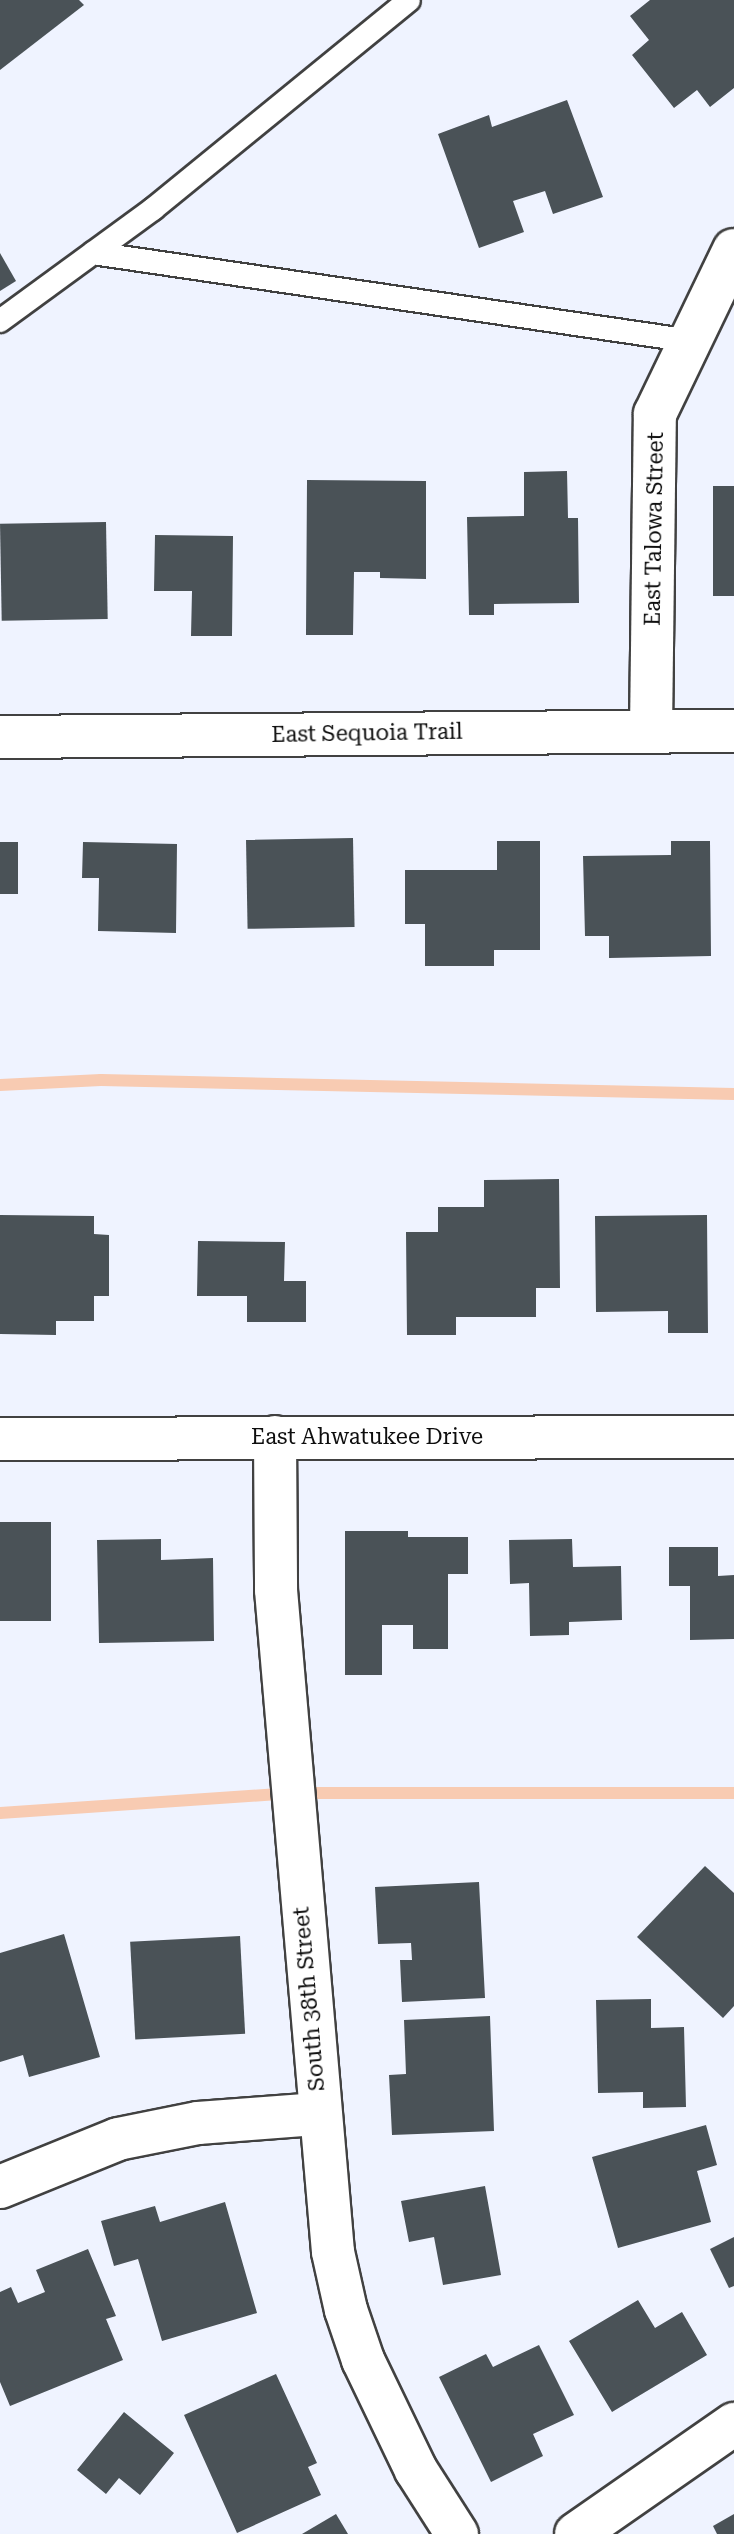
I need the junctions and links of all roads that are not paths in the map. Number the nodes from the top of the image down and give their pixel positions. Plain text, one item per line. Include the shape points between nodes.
1 (409, 0) edge
2 (734, 250) edge
3 (93, 253) junction
4 (0, 321) edge
5 (691, 341) junction
6 (651, 731) junction
7 (734, 731) edge
8 (0, 737) edge
9 (275, 1437) junction
10 (734, 1437) edge
11 (0, 1439) edge
12 (319, 2114) junction
13 (0, 2187) edge
14 (734, 2424) edge
15 (457, 2534) edge
16 (576, 2534) edge

1 - 3 lane
2 - 5 street, East Talowa Street
3 - 4 lane
3 - 5 lane
5 - 6 street, East Talowa Street via 655,414
6 - 7 street, East Sequoia Trail
6 - 8 street, East Sequoia Trail
9 - 10 street, East Ahwatukee Drive
9 - 11 street, East Ahwatukee Drive
9 - 12 street, South 38th Street via 276,1590
12 - 13 street via 198,2123 118,2139
12 - 15 street, South 38th Street via 333,2252 346,2310 389,2418
14 - 16 street

